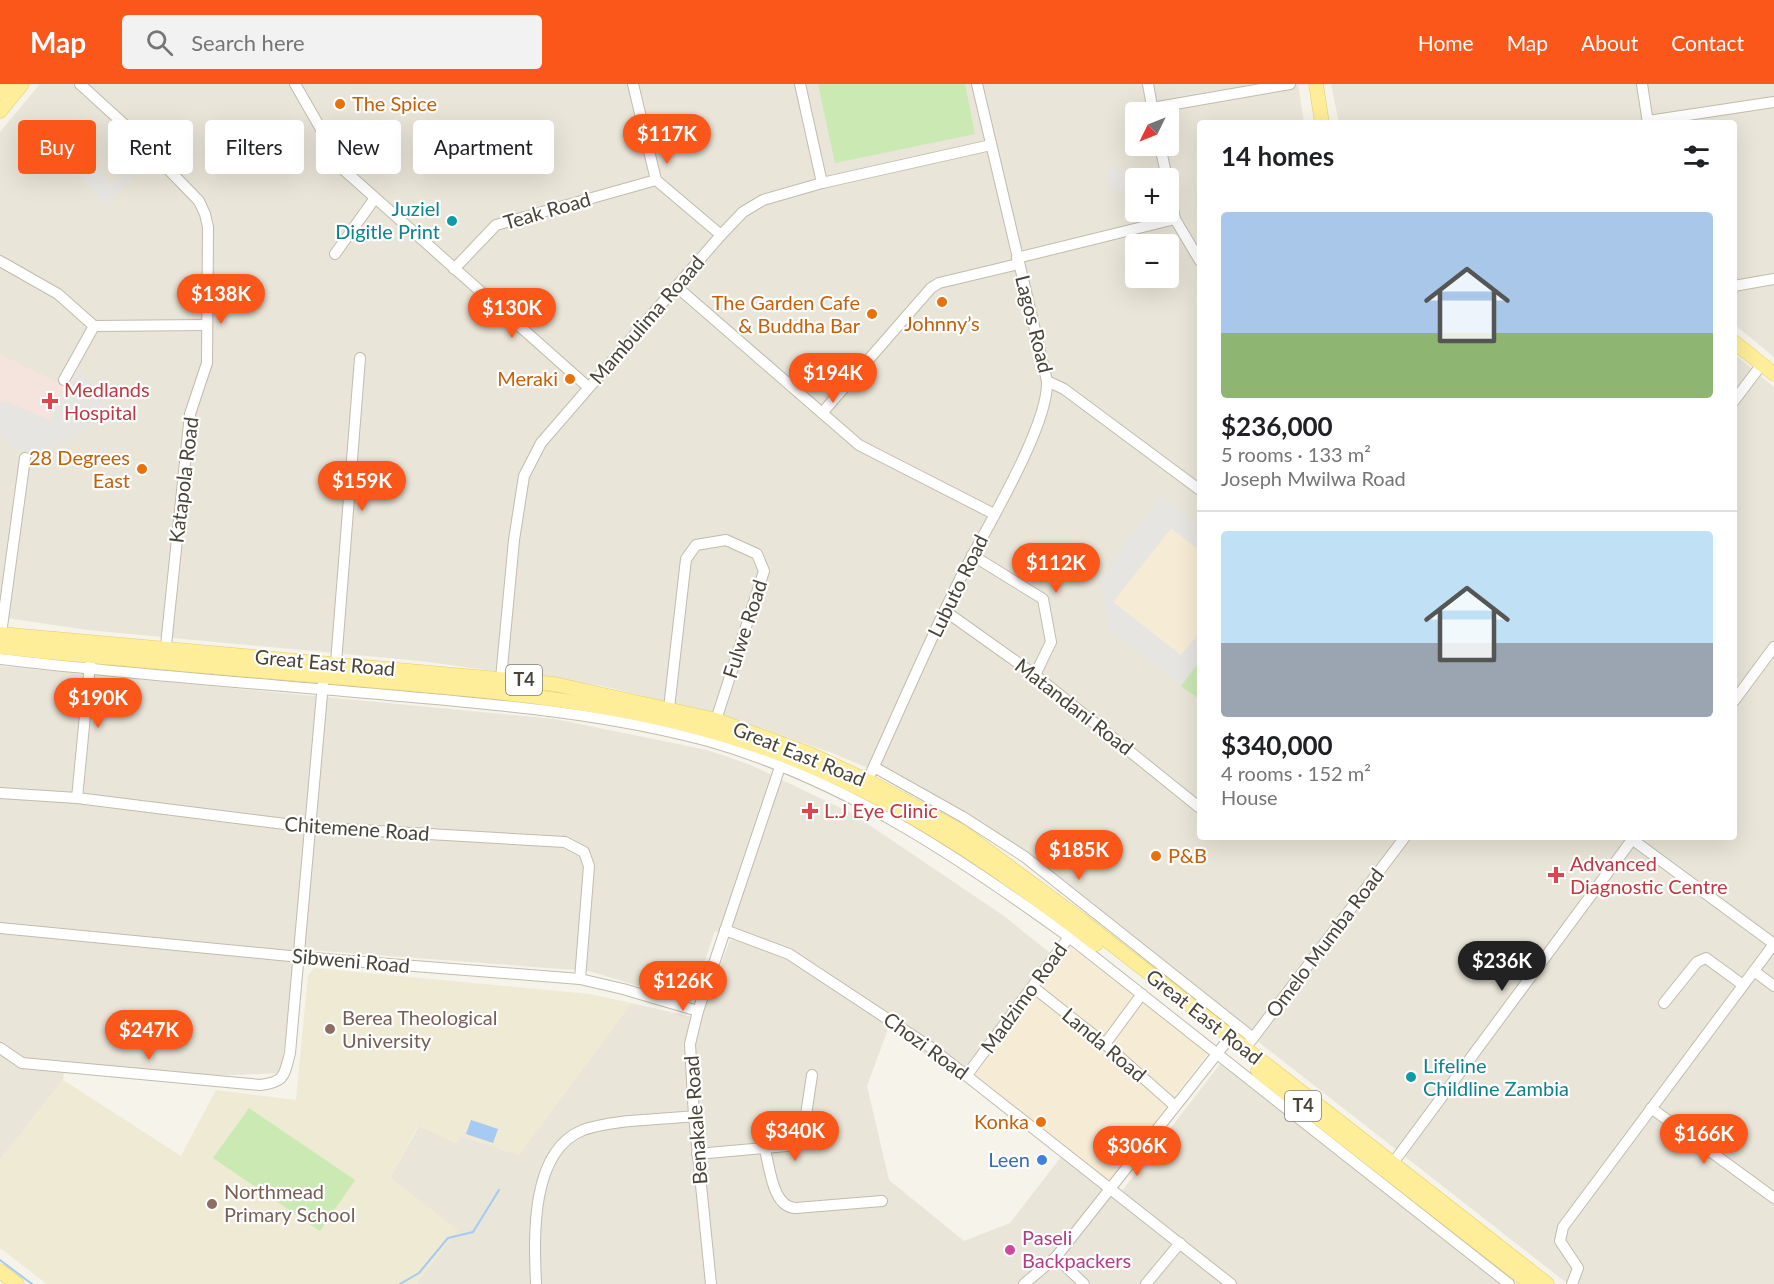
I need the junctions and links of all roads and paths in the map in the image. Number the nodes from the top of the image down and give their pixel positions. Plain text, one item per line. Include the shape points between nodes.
1 (6, 84) edge
2 (22, 84) edge
3 (80, 84) edge
4 (295, 84) edge
5 (633, 84) edge
6 (800, 84) edge
7 (977, 84) edge
8 (1148, 84) edge
9 (1290, 84) edge
10 (1316, 84) edge
11 (1642, 84) edge
12 (0, 86) edge
13 (0, 92) edge
14 (1151, 102) edge
15 (1774, 102) edge
16 (1179, 105) edge
17 (1, 107) edge
18 (1322, 120) edge
19 (1648, 120) edge
20 (1661, 120) edge
21 (991, 145) junction
22 (656, 180) junction
23 (822, 183) junction
24 (375, 198) junction
25 (1164, 222) edge
26 (1177, 222) edge
27 (721, 235) junction
28 (335, 254) dead end
29 (1197, 256) edge
30 (0, 261) edge
31 (1018, 261) junction
32 (454, 269) junction
33 (1774, 279) edge
34 (1737, 285) edge
35 (677, 287) junction
36 (94, 326) junction
37 (206, 326) junction
38 (1737, 344) edge
39 (360, 358) dead end
40 (1762, 364) junction
41 (1774, 374) edge
42 (64, 380) dead end
43 (1047, 381) junction
44 (588, 387) junction
45 (1737, 397) edge
46 (822, 413) junction
47 (25, 458) dead end
48 (1197, 488) edge
49 (994, 514) junction
50 (972, 555) junction
51 (945, 611) junction
52 (0, 634) edge
53 (0, 647) edge
54 (1774, 647) edge
55 (164, 657) junction
56 (0, 659) edge
57 (91, 663) junction
58 (336, 663) junction
59 (1035, 675) junction
60 (501, 678) junction
61 (323, 683) junction
62 (1737, 697) edge
63 (669, 708) junction
64 (716, 720) junction
65 (782, 761) junction
66 (874, 767) junction
67 (866, 785) junction
68 (0, 793) edge
69 (77, 798) junction
70 (1197, 806) edge
71 (309, 827) junction
72 (1403, 840) edge
73 (1631, 840) edge
74 (1635, 840) edge
75 (0, 927) edge
76 (1075, 928) junction
77 (725, 930) junction
78 (1774, 944) edge
79 (300, 957) junction
80 (1754, 971) junction
81 (580, 979) junction
82 (1743, 985) junction
83 (1774, 986) edge
84 (1033, 987) junction
85 (1142, 994) junction
86 (1161, 1002) junction
87 (1664, 1004) dead end
88 (698, 1011) junction
89 (1253, 1038) junction
90 (1105, 1044) junction
91 (0, 1048) edge
92 (1221, 1049) junction
93 (1245, 1050) junction
94 (812, 1075) dead end
95 (967, 1075) junction
96 (1175, 1106) junction
97 (1651, 1108) junction
98 (694, 1116) junction
99 (765, 1150) junction
100 (697, 1155) junction
101 (1393, 1163) junction
102 (1109, 1189) junction
103 (1774, 1198) edge
104 (882, 1201) dead end
105 (1180, 1243) junction
106 (1056, 1257) junction
107 (0, 1271) edge
108 (1574, 1280) edge
109 (17, 1284) edge
110 (536, 1284) edge
111 (711, 1284) edge
112 (1024, 1284) edge
113 (1084, 1284) edge
114 (1146, 1284) edge
115 (1231, 1284) edge
116 (1509, 1284) edge
117 (1531, 1284) edge
118 (1547, 1284) edge

1 - 12 main road
1 - 13 main road
2 - 17 main road
3 - 37 street, Katapola Road via 199,201 206,214
4 - 24 street via 345,171
5 - 22 street
6 - 23 street
7 - 21 street, Lagos Road
8 - 14 street
9 - 16 street
10 - 18 main road
11 - 19 street
15 - 20 street
21 - 23 street, Mambulima Roaad
21 - 31 street, Lagos Road
22 - 27 street
22 - 32 street, Teak Road via 496,225
23 - 27 street, Mambulima Roaad via 763,200 743,212
24 - 28 street
24 - 32 street
25 - 31 street
26 - 29 street
27 - 35 street, Mambulima Roaad
30 - 36 street via 58,294
31 - 43 street, Lagos Road
31 - 46 street via 931,288
32 - 44 street
33 - 34 street
35 - 44 street, Mambulima Roaad
35 - 46 street
36 - 37 street
36 - 42 street
37 - 55 street, Katapola Road via 207,363 190,414
38 - 40 main road
39 - 58 street
40 - 41 main road
40 - 45 street
43 - 48 street, Lagos Road via 1064,388
43 - 49 street, Lubuto Road via 1041,414
44 - 60 street, Mambulima Roaad via 541,443 524,476
46 - 49 street via 868,451
47 - 52 street
49 - 50 street, Lubuto Road
50 - 51 street, Lubuto Road
50 - 59 street via 1043,599 1051,642
51 - 59 street, Matandani Road
51 - 66 street, Lubuto Road
52 - 55 main road, Great East Road / T4
53 - 57 main road, Great East Road / T4
54 - 62 street
55 - 57 main road, Great East Road / T4
55 - 58 main road, Great East Road / T4
55 - 61 main road, Great East Road / T4
56 - 57 street
57 - 61 street
57 - 69 street
58 - 60 main road, Great East Road / T4
59 - 70 street, Matandani Road
60 - 63 main road, Great East Road / T4 via 554,684
61 - 65 main road, Great East Road / T4 via 559,699 710,730
61 - 71 street
63 - 64 main road, Great East Road / T4
63 - 64 street, Fulwe Road via 686,559 696,545 726,540 757,554 764,571
64 - 67 main road, Great East Road / T4 via 810,754
65 - 67 main road, Great East Road / T4
65 - 76 street via 901,823
65 - 77 street, Benakale Road
66 - 67 street, Lubuto Road
66 - 89 street via 1025,857
67 - 76 main road, Great East Road / T4 via 962,832
68 - 69 street, Chitemene Road
69 - 71 street, Chitemene Road
71 - 79 street
71 - 81 street, Chitemene Road via 565,842 584,852 589,866
72 - 89 street, Omelo Mumba Road
73 - 101 street
74 - 78 street
75 - 79 street, Sibweni Road
76 - 84 street, Madzimo Road
76 - 85 street
76 - 86 main road, Great East Road / T4
76 - 93 main road, Great East Road / T4
77 - 88 street, Benakale Road
77 - 95 street, Chozi Road via 773,946 798,960
78 - 80 street
79 - 81 street, Sibweni Road
79 - 91 street via 290,1053 285,1074 274,1083 260,1085 22,1063
80 - 82 street
80 - 83 street
81 - 88 street, Sibweni Road
82 - 87 street via 1706,958 1697,962
82 - 97 street
84 - 90 street, Landa Road
84 - 95 street, Madzimo Road
85 - 86 street
85 - 90 street
86 - 92 main road, Great East Road / T4
88 - 98 street, Benakale Road via 690,1044
89 - 93 street, Omelo Mumba Road
90 - 96 street, Landa Road
92 - 96 street
92 - 116 street
92 - 117 main road, Great East Road / T4
93 - 101 main road, Great East Road / T4
94 - 99 street via 802,1141 793,1148
95 - 102 street, Chozi Road
96 - 102 street
97 - 103 street
97 - 108 street via 1560,1232 1560,1241 1577,1263
98 - 100 street, Benakale Road
98 - 110 street via 597,1126 574,1134 560,1146 546,1168 540,1200 534,1247
99 - 100 street
99 - 104 street via 779,1199 786,1207
100 - 111 street, Benakale Road
101 - 118 main road, Great East Road / T4
102 - 105 street, Chozi Road
102 - 106 street
105 - 114 street
105 - 115 street, Chozi Road
106 - 112 street
106 - 113 street
107 - 109 main road

